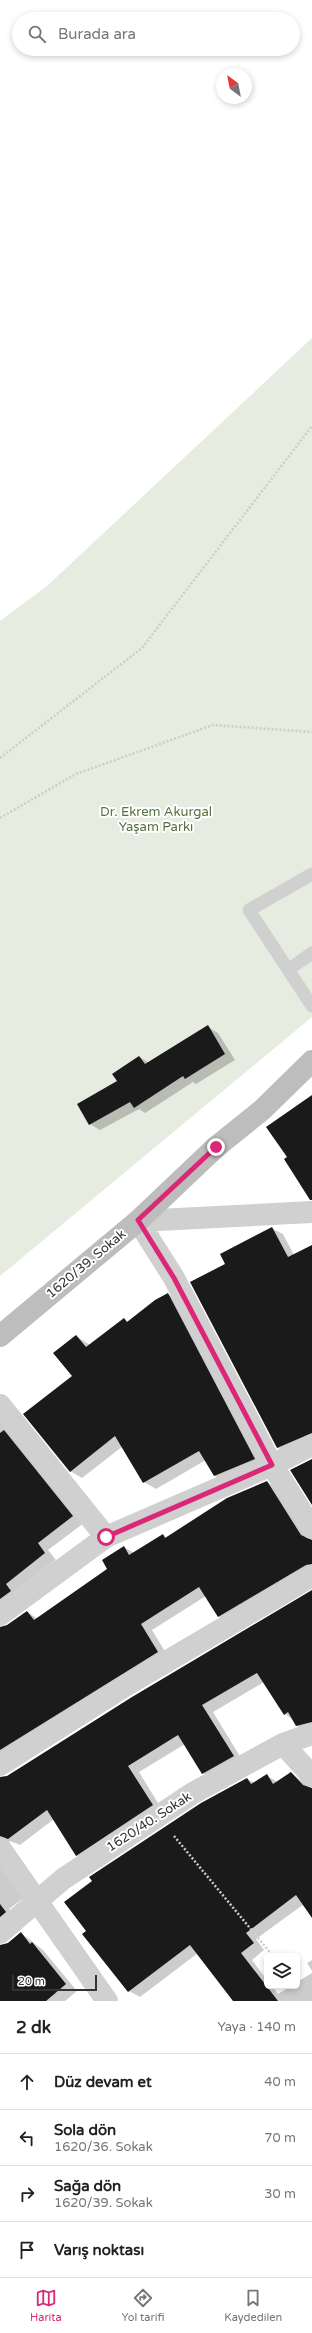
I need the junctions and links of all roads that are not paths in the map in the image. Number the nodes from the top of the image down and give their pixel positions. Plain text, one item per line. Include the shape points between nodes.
1 (312, 874) edge
2 (312, 953) edge
3 (289, 969) junction
4 (312, 1006) edge
5 (312, 1061) edge
6 (312, 1212) edge
7 (138, 1220) junction
8 (0, 1336) edge
9 (0, 1405) edge
10 (312, 1445) edge
11 (272, 1465) junction
12 (312, 1528) edge
13 (106, 1537) junction
14 (312, 1576) edge
15 (0, 1615) edge
16 (312, 1734) edge
17 (284, 1744) junction
18 (0, 1765) edge
19 (312, 1776) edge
20 (0, 1848) edge
21 (38, 1901) junction
22 (0, 1933) edge
23 (107, 2001) edge

1 - 3 lane via 249,910
2 - 3 lane
3 - 4 lane
5 - 7 main road, 1620/39. Sokak via 262,1110 216,1147
6 - 7 street
7 - 8 main road, 1620/39. Sokak
7 - 11 street via 174,1278
9 - 13 street
10 - 11 street
11 - 12 street
11 - 13 street
13 - 15 street
14 - 18 street via 125,1686
16 - 17 street, 1620/40. Sokak
17 - 19 street
17 - 21 street, 1620/40. Sokak via 193,1793 62,1879
20 - 21 street
21 - 22 street, 1620/40. Sokak
21 - 23 street

